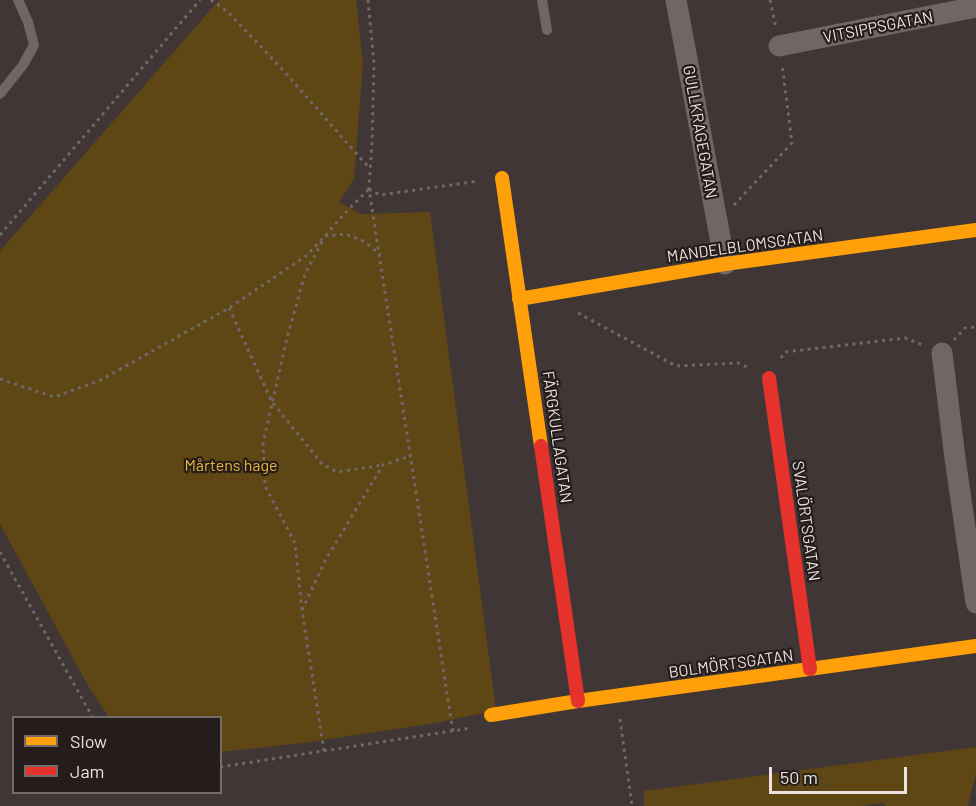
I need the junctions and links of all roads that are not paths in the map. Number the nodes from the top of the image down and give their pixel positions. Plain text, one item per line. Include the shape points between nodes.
1 (18, 0) edge
2 (542, 0) edge
3 (676, 0) edge
4 (976, 7) edge
5 (547, 30) dead end
6 (779, 46) road end
7 (0, 94) edge
8 (502, 178) road end
9 (976, 230) edge
10 (725, 264) junction
11 (519, 299) junction
12 (942, 353) road end
13 (769, 378) road end
14 (976, 603) edge
15 (976, 646) edge
16 (810, 669) junction
17 (578, 701) junction
18 (491, 715) dead end

1 - 7 lane via 34,45
2 - 5 lane
3 - 10 street, GULLKRAGEGATAN
4 - 6 street, VITSIPPSGATAN
8 - 11 street, FÄRGKULLAGATAN
9 - 10 street, MANDELBLOMSGATAN
10 - 11 street, MANDELBLOMSGATAN
11 - 17 street, FÄRGKULLAGATAN
12 - 14 street
13 - 16 street, SVALÖRTSGATAN
15 - 16 street, BOLMÖRTSGATAN
16 - 17 street, BOLMÖRTSGATAN
17 - 18 street, BOLMÖRTSGATAN

